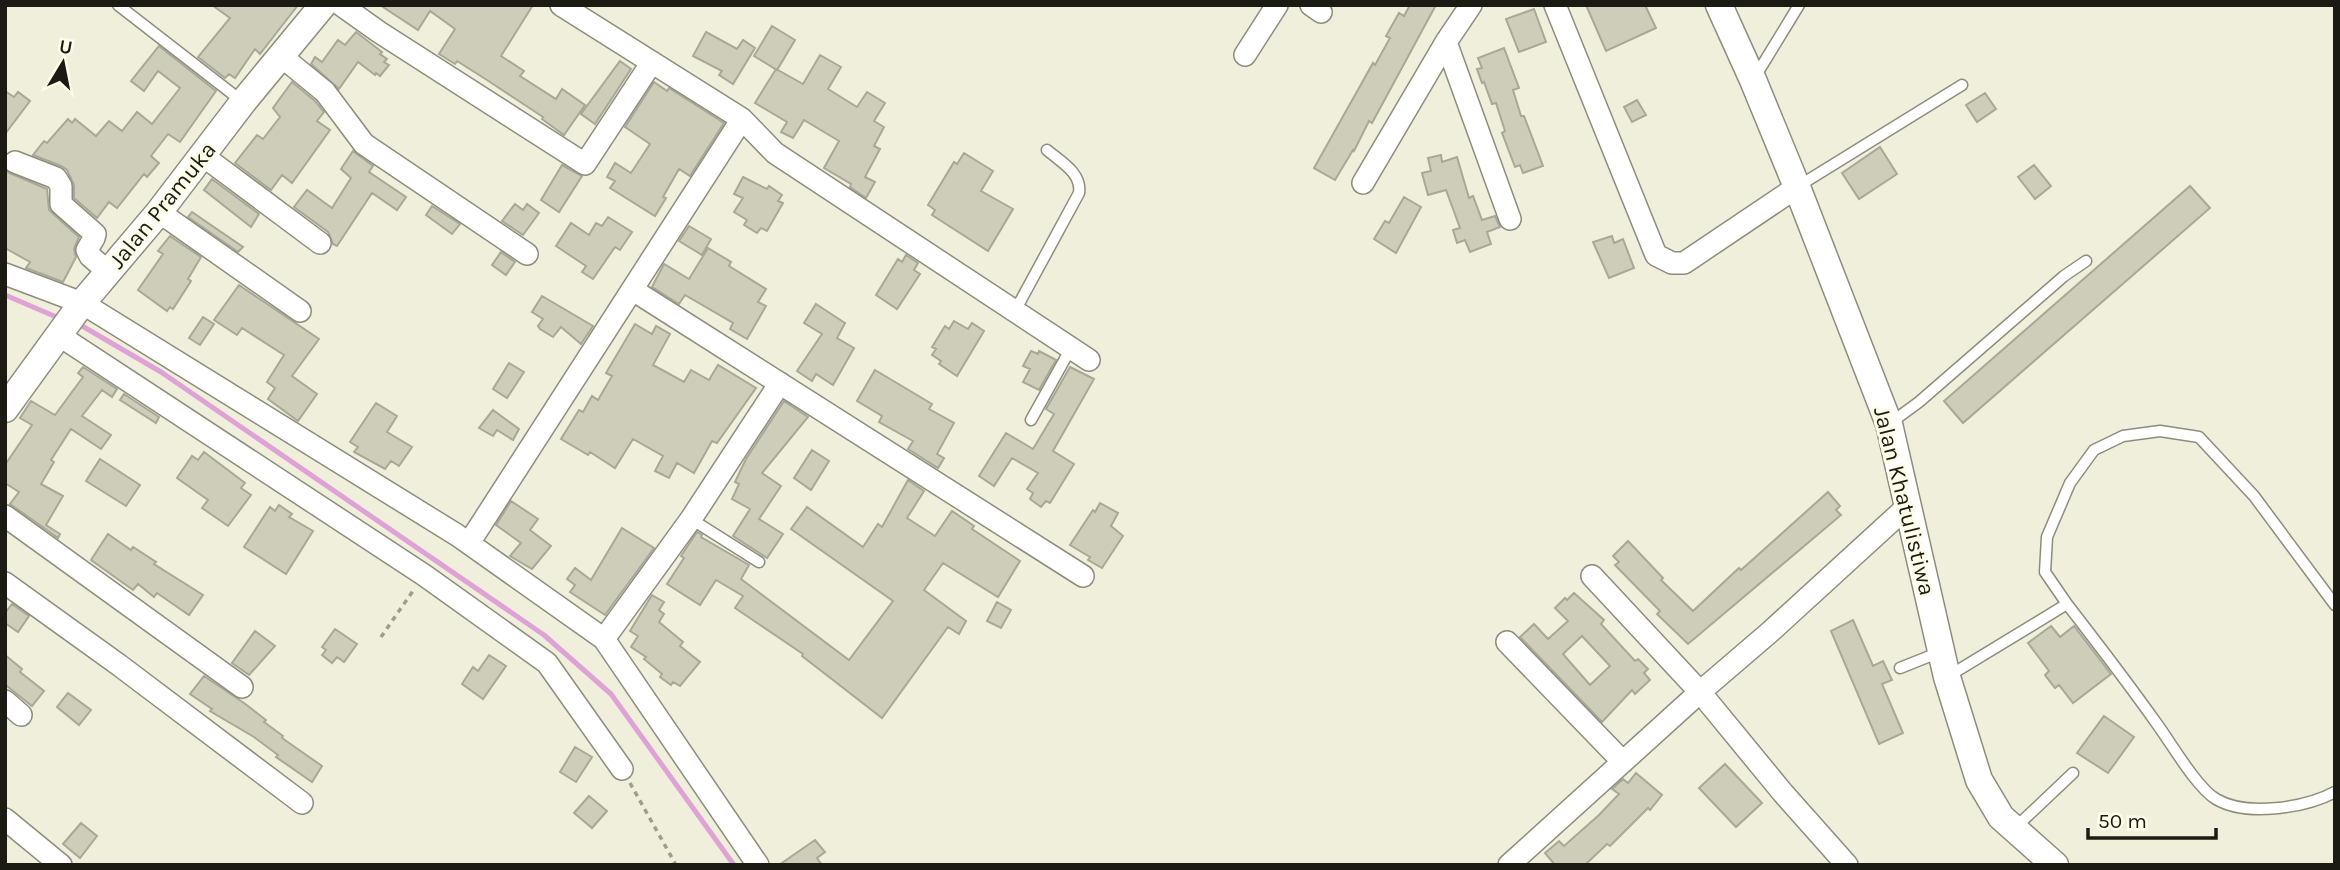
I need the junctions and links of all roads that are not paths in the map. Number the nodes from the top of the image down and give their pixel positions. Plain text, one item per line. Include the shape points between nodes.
1 (118, 5) edge
2 (323, 5) edge
3 (341, 5) edge
4 (561, 5) edge
5 (1277, 5) edge
6 (1471, 5) edge
7 (1555, 5) edge
8 (1719, 5) edge
9 (1800, 5) edge
10 (1446, 42) junction
11 (1245, 55) dead end
12 (281, 56) junction
13 (652, 62) junction
14 (1754, 80) junction
15 (1962, 86) dead end
16 (243, 102) junction
17 (742, 119) junction
18 (1047, 150) dead end
19 (202, 155) junction
20 (15, 162) dead end
21 (1363, 183) dead end
22 (1797, 187) junction
23 (159, 212) junction
24 (1510, 219) dead end
25 (320, 243) dead end
26 (527, 254) dead end
27 (2086, 261) dead end
28 (108, 272) junction
29 (5, 274) edge
30 (633, 290) junction
31 (82, 303) junction
32 (300, 311) dead end
33 (1015, 311) junction
34 (60, 335) junction
35 (1080, 354) joint
36 (780, 383) junction
37 (5, 409) edge
38 (1031, 420) dead end
39 (1889, 424) junction
40 (1909, 505) junction
41 (5, 516) edge
42 (691, 519) junction
43 (469, 543) junction
44 (759, 562) dead end
45 (1083, 576) dead end
46 (1592, 576) dead end
47 (5, 583) edge
48 (2067, 604) junction
49 (2335, 605) edge
50 (604, 639) junction
51 (1507, 642) dead end
52 (1941, 651) junction
53 (1900, 667) dead end
54 (1947, 677) junction
55 (242, 687) dead end
56 (1700, 692) junction
57 (1623, 762) junction
58 (622, 769) road end
59 (2073, 773) dead end
60 (2335, 792) edge
61 (302, 803) dead end
62 (5, 819) edge
63 (2013, 830) junction
64 (1510, 864) edge
65 (61, 865) edge
66 (758, 865) edge
67 (1847, 865) edge
68 (2055, 865) edge

1 - 16 lane
2 - 12 street, Jalan Pramuka
3 - 13 street via 585,164
4 - 13 street
5 - 11 street
6 - 10 street
7 - 22 street via 1656,255 1672,263 1684,262
8 - 14 street, Jalan Khatulistiwa
9 - 14 lane
10 - 21 street
10 - 24 street
12 - 16 street, Jalan Pramuka
12 - 26 street via 325,92 364,144
13 - 17 street
14 - 22 street, Jalan Khatulistiwa
15 - 22 lane
16 - 19 street, Jalan Pramuka
17 - 30 street
17 - 33 street via 775,153
18 - 33 lane via 1077,176 1079,193
19 - 23 street, Jalan Pramuka
19 - 25 street
20 - 28 street via 56,178 61,204 94,234 87,250
22 - 39 street, Jalan Khatulistiwa
23 - 28 street, Jalan Pramuka
23 - 32 street
27 - 39 lane
28 - 31 street, Jalan Pramuka
29 - 31 street
30 - 36 street
30 - 43 street
31 - 34 street, Jalan Pramuka
31 - 43 street
33 - 35 street
34 - 37 street, Jalan Pramuka
34 - 58 street via 424,575 547,663
35 - 38 lane
36 - 42 street
36 - 45 street
39 - 40 street, Jalan Khatulistiwa
40 - 52 street, Jalan Khatulistiwa
40 - 56 street
41 - 55 street
42 - 44 lane
42 - 50 street
43 - 50 street
46 - 56 street
47 - 61 street
48 - 49 lane via 2045,572 2047,537 2070,483 2094,450 2123,436 2160,431 2199,437 2255,496
48 - 54 lane
48 - 60 lane via 2214,798 2235,808 2282,808
50 - 66 street
51 - 57 street
52 - 53 lane
52 - 54 street, Jalan Khatulistiwa
54 - 63 street, Jalan Khatulistiwa via 1979,780
56 - 57 street
56 - 67 street
57 - 64 street
59 - 63 lane
62 - 65 street
63 - 68 street, Jalan Khatulistiwa

